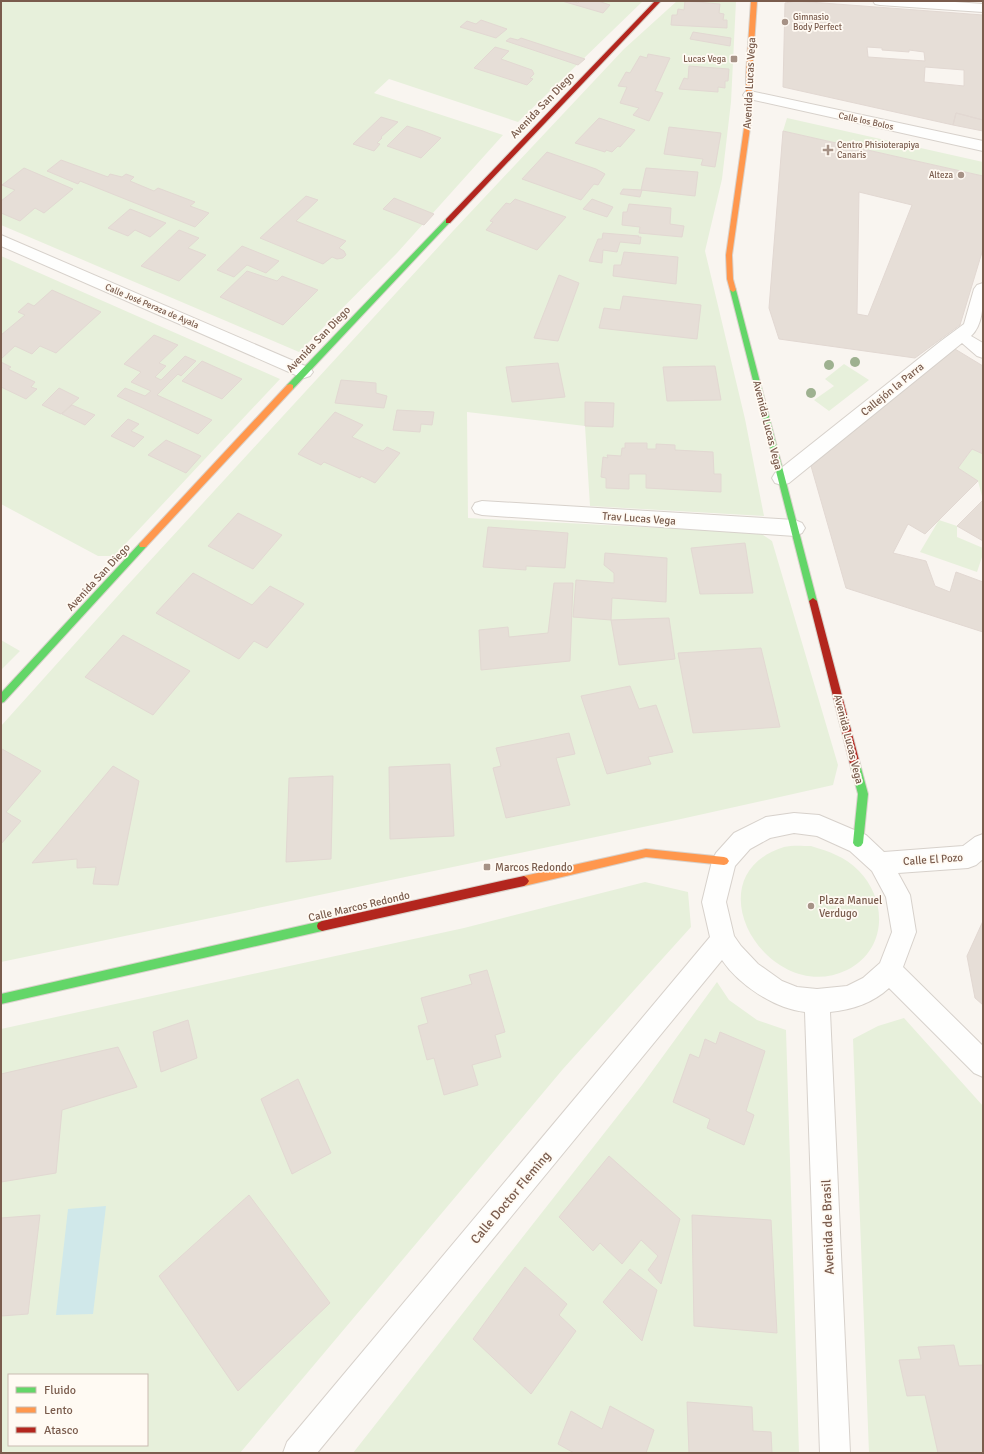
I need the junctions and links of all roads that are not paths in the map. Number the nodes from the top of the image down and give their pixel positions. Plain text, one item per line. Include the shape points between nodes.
1 (658, 1) edge
2 (754, 1) edge
3 (880, 1) edge
4 (983, 8) edge
5 (750, 95) junction
6 (983, 146) edge
7 (1, 240) edge
8 (983, 289) edge
9 (304, 372) junction
10 (782, 478) junction
11 (482, 508) dead end
12 (795, 528) junction
13 (1, 699) edge
14 (858, 843) junction
15 (983, 845) edge
16 (724, 861) junction
17 (880, 863) junction
18 (723, 940) junction
19 (888, 971) junction
20 (1, 999) edge
21 (817, 1001) junction
22 (983, 1064) edge
23 (298, 1453) edge
24 (835, 1453) edge

1 - 9 street, Avenida San Diego
2 - 5 street, Avenida Lucas Vega
3 - 4 street
5 - 6 street, Calle los Bolos
5 - 10 street, Avenida Lucas Vega via 729,255 730,279
7 - 9 street, Calle José Peraza de Ayala
8 - 10 street, Callejón la Parra via 972,327
9 - 13 street, Avenida San Diego
10 - 12 street, Avenida Lucas Vega
11 - 12 street, Trav Lucas Vega
12 - 14 street, Avenida Lucas Vega via 863,794
14 - 16 street via 819,826 794,823 766,828 742,841
14 - 17 street
15 - 17 street, Calle El Pozo via 968,857
16 - 18 street via 714,902
16 - 20 street, Calle Marcos Redondo via 646,853
17 - 19 street via 898,895 904,932
18 - 21 street via 749,973 774,990 797,998
18 - 23 street, Calle Doctor Fleming
19 - 21 street via 872,987 848,998
19 - 22 street
21 - 24 street, Avenida de Brasil

